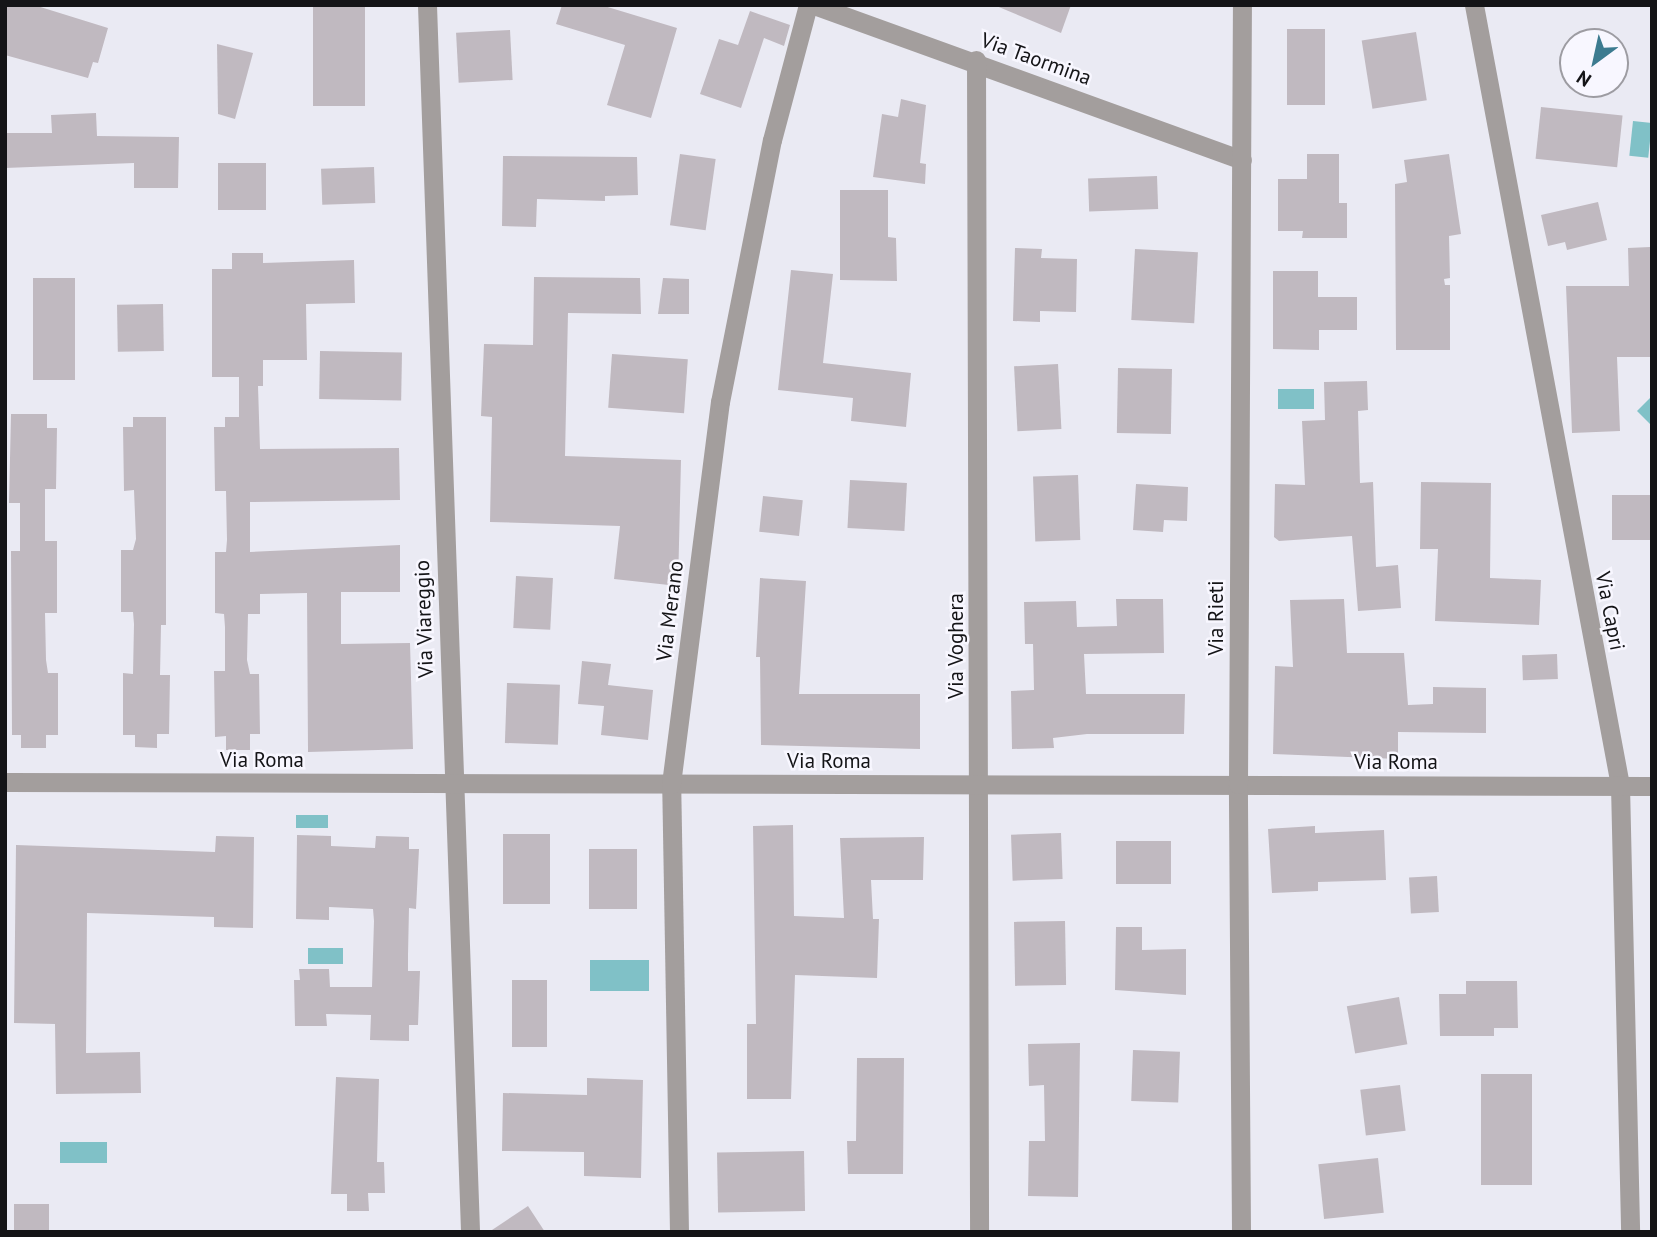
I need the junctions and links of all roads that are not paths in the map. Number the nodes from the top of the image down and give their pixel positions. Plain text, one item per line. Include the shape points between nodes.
1 (427, 5) edge
2 (808, 5) edge
3 (814, 5) edge
4 (1242, 5) edge
5 (1474, 5) edge
6 (976, 60) junction
7 (1242, 160) junction
8 (5, 782) edge
9 (453, 783) junction
10 (671, 784) junction
11 (979, 784) junction
12 (1237, 784) junction
13 (1620, 785) junction
14 (1652, 786) edge
15 (470, 1232) edge
16 (679, 1232) edge
17 (979, 1232) edge
18 (1241, 1232) edge
19 (1630, 1232) edge

1 - 9 street, Via Viareggio
2 - 10 street, Via Merano via 770,152 722,390
3 - 6 street, Via Taormina
4 - 7 street, Via Rieti
5 - 13 street, Via Capri
6 - 7 street, Via Taormina
6 - 11 street, Via Voghera
7 - 12 street, Via Rieti
8 - 9 street, Via Roma
9 - 10 street, Via Roma
9 - 15 street, Via Viareggio
10 - 11 street, Via Roma
10 - 16 street, Via Merano
11 - 12 street, Via Roma
11 - 17 street, Via Voghera
12 - 13 street, Via Roma
12 - 18 street, Via Rieti
13 - 14 street, Via Roma
13 - 19 street, Via Capri

